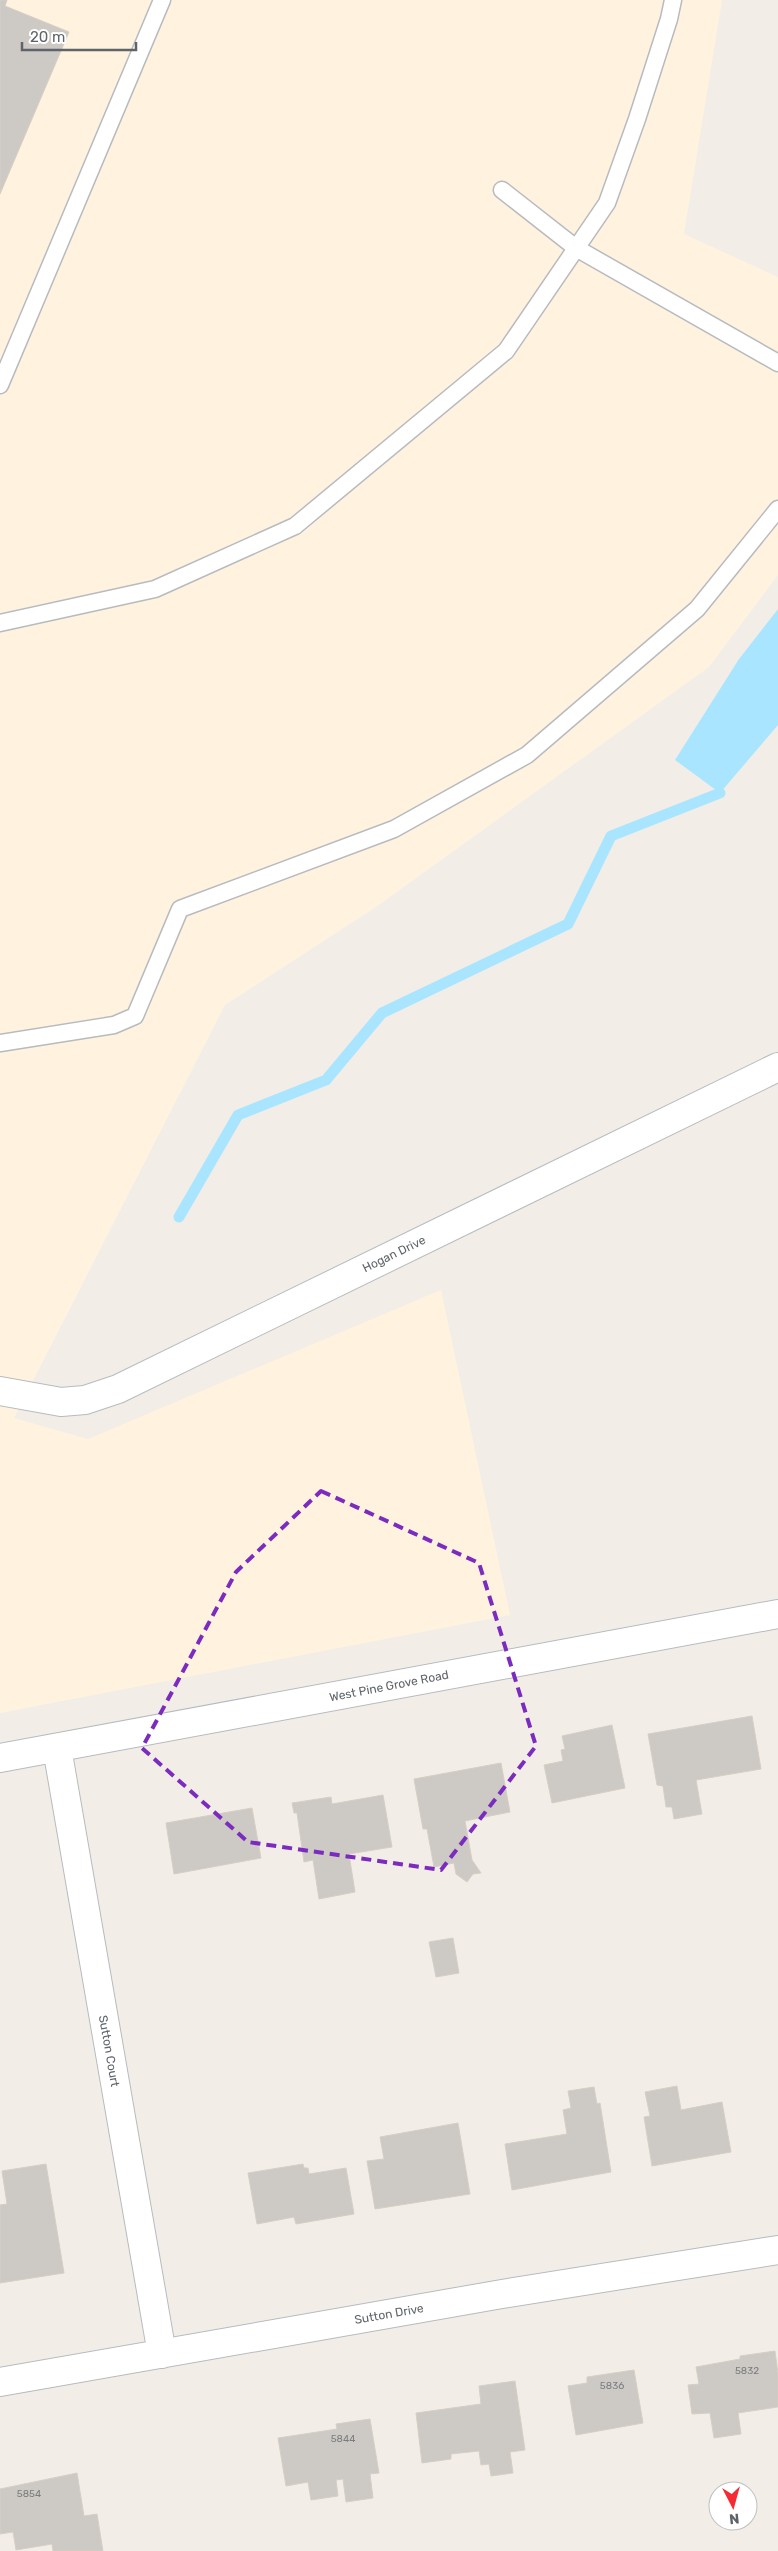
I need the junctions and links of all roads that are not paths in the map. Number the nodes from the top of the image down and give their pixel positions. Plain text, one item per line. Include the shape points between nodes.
1 (162, 0) edge
2 (673, 0) edge
3 (502, 190) dead end
4 (576, 248) junction
5 (778, 364) edge
6 (0, 385) edge
7 (778, 510) edge
8 (0, 623) edge
9 (0, 1043) edge
10 (778, 1067) edge
11 (0, 1391) edge
12 (778, 1614) edge
13 (57, 1748) junction
14 (0, 1758) edge
15 (778, 2250) edge
16 (162, 2354) junction
17 (0, 2382) edge

1 - 6 lane
2 - 4 lane via 643,101 607,203
3 - 4 lane
4 - 5 lane
4 - 8 lane via 506,351 295,526 155,589
7 - 9 lane via 697,609 527,755 394,830 180,909 136,1016 114,1025
10 - 11 street, Hogan Drive via 118,1388 85,1400 61,1402
12 - 13 street, West Pine Grove Road
13 - 14 street, West Pine Grove Road
13 - 16 street, Sutton Court
15 - 16 street, Sutton Drive via 502,2294
16 - 17 street, Sutton Drive

